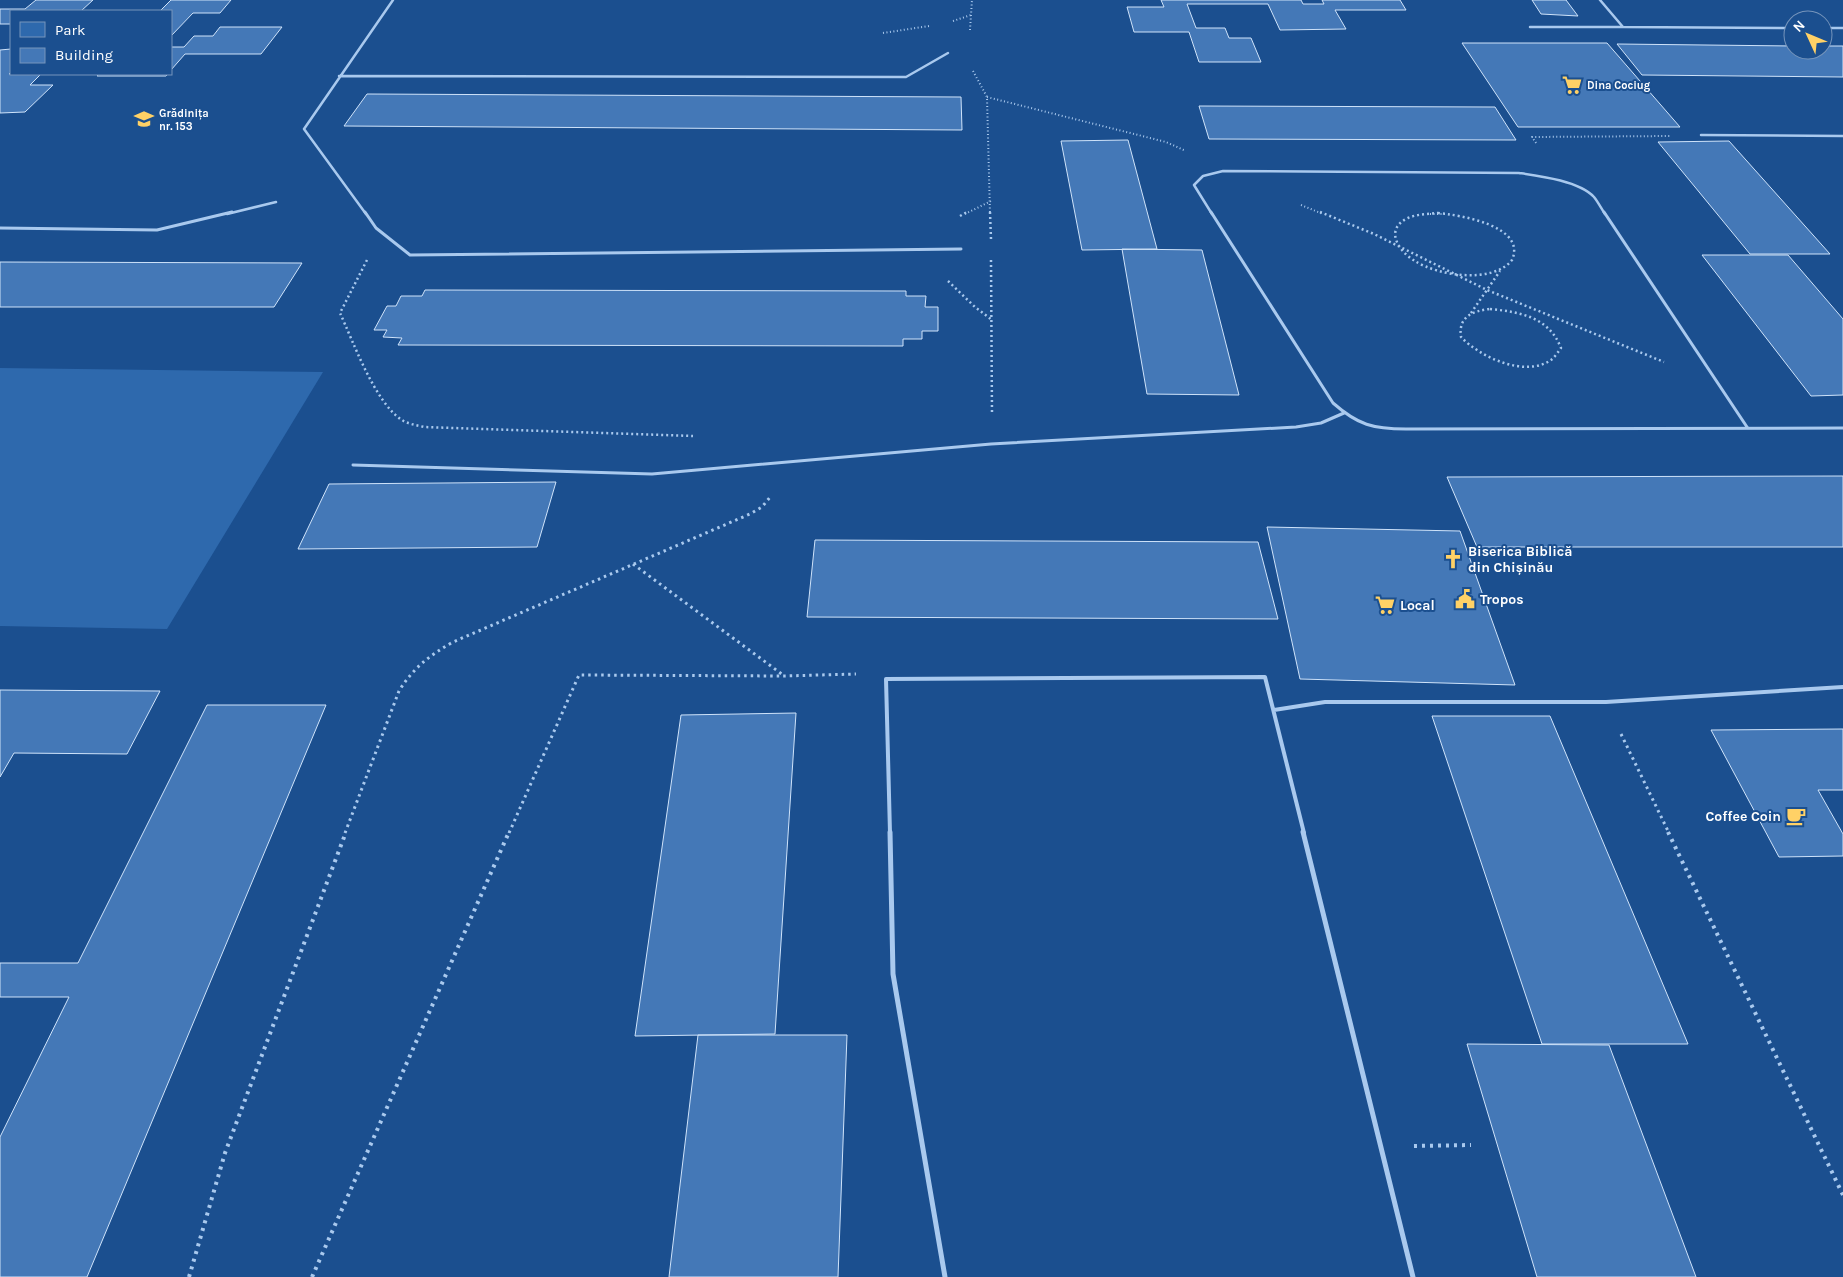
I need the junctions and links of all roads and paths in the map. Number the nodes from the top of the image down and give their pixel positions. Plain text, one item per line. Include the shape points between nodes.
1 (393, 0) edge
2 (972, 0) edge
3 (1600, 0) edge
4 (1530, 27) dead end
5 (1622, 27) junction
6 (1783, 28) edge
7 (970, 33) dead end
8 (948, 53) dead end
9 (972, 68) dead end
10 (339, 76) junction
11 (987, 97) junction
12 (1701, 136) joint
13 (1843, 136) edge
14 (1537, 144) dead end
15 (1212, 173) junction
16 (276, 202) dead end
17 (1293, 202) dead end
18 (0, 228) edge
19 (380, 232) junction
20 (991, 241) dead end
21 (1396, 245) junction
22 (929, 249) junction
23 (961, 249) dead end
24 (991, 251) dead end
25 (1501, 270) junction
26 (1450, 273) junction
27 (1487, 290) junction
28 (1470, 314) junction
29 (992, 320) junction
30 (1667, 363) dead end
31 (1344, 413) junction
32 (1747, 427) junction
33 (1843, 428) edge
34 (701, 436) dead end
35 (991, 444) junction
36 (798, 462) junction
37 (354, 465) dead end
38 (633, 564) junction
39 (784, 676) junction
40 (886, 680) junction
41 (1843, 687) edge
42 (1606, 702) junction
43 (1274, 710) junction
44 (1381, 1146) junction
45 (1471, 1146) dead end
46 (1843, 1195) edge
47 (189, 1277) edge
48 (312, 1277) edge
49 (945, 1277) edge
50 (1413, 1277) edge

1 - 10 lane
2 - 7 path
3 - 5 lane
4 - 5 lane
5 - 6 lane
8 - 10 lane via 906,77
9 - 11 path
10 - 19 lane via 304,129
11 - 15 path via 1166,142 1208,161
11 - 20 path
12 - 13 lane
12 - 14 path via 1532,137
15 - 31 lane via 1197,179 1194,185 1201,198 1332,403
15 - 32 lane via 1519,173 1583,188 1593,196
16 - 18 lane via 157,230
17 - 21 path
19 - 22 lane via 410,255
19 - 34 path via 340,312 375,385 403,421 424,427
21 - 25 path via 1394,237 1398,226 1409,218 1438,213 1461,215 1483,222 1508,238 1514,255
21 - 26 path
21 - 26 path via 1414,261
22 - 23 lane
22 - 29 path via 944,277
24 - 29 path
25 - 26 path via 1482,274
25 - 27 path
26 - 27 path
27 - 28 path
27 - 30 path
28 - 28 path via 1460,324 1461,337 1467,345 1487,357 1516,365 1541,364 1551,360 1561,348 1559,339 1547,325 1526,315 1490,309
29 - 35 path
31 - 32 lane via 1374,429
31 - 35 lane via 1320,423 1296,427
32 - 33 lane
35 - 36 lane
36 - 37 lane via 652,474
36 - 38 path via 762,507
38 - 39 path
38 - 47 path via 453,642 411,671 396,700 225,1153
39 - 40 path via 854,673
39 - 48 path via 578,674
40 - 43 lane via 1265,677
40 - 49 lane via 893,974
41 - 42 lane
42 - 43 lane via 1325,702
42 - 46 path
43 - 44 lane
44 - 45 path
44 - 50 lane

